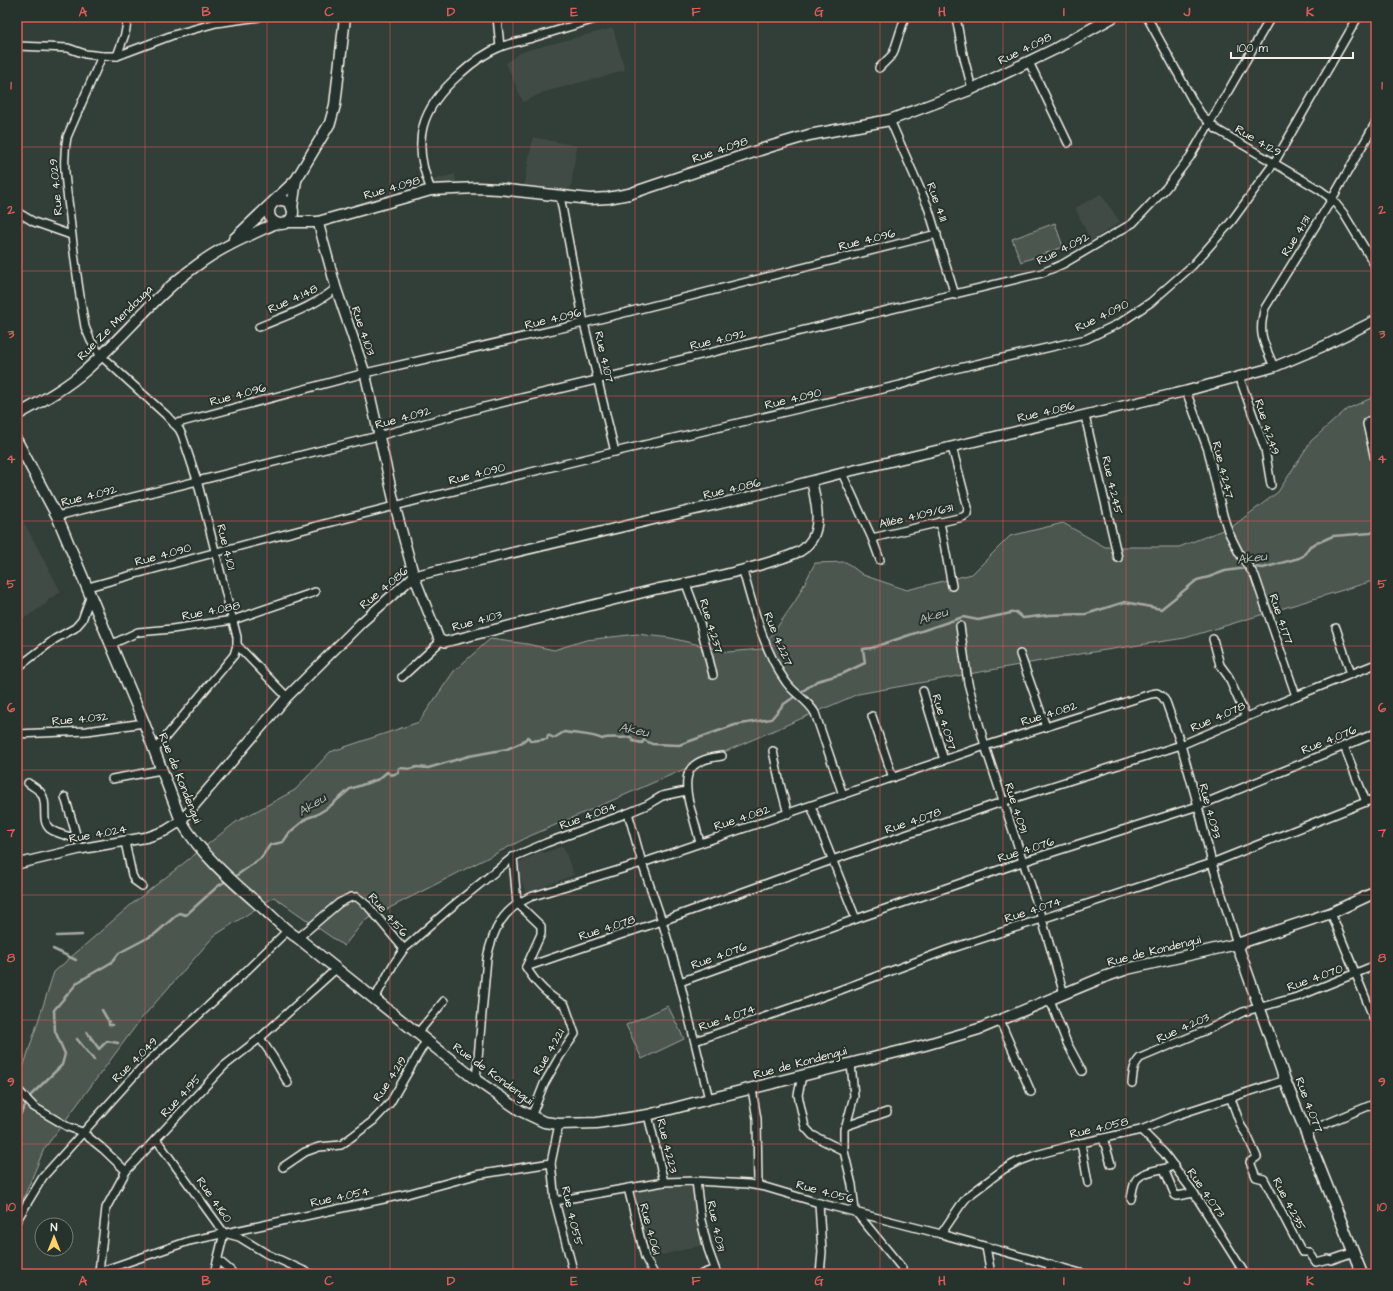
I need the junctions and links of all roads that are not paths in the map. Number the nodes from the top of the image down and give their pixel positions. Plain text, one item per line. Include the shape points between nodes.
1 (128, 17) edge
2 (259, 17) edge
3 (345, 17) edge
4 (497, 17) edge
5 (602, 17) edge
6 (904, 17) edge
7 (956, 17) edge
8 (1113, 17) edge
9 (1147, 17) edge
10 (1271, 17) edge
11 (1358, 17) edge
12 (17, 46) edge
13 (500, 47) junction
14 (102, 56) junction
15 (116, 56) junction
16 (1029, 62) junction
17 (879, 68) dead end
18 (972, 89) junction
19 (890, 120) junction
20 (1376, 122) edge
21 (1210, 124) junction
22 (1068, 143) dead end
23 (1274, 162) junction
24 (296, 180) junction
25 (431, 190) junction
26 (560, 196) junction
27 (1332, 199) junction
28 (272, 204) junction
29 (292, 211) junction
30 (17, 212) edge
31 (281, 222) junction
32 (317, 222) junction
33 (71, 234) junction
34 (937, 234) junction
35 (228, 244) junction
36 (1376, 251) edge
37 (1371, 259) junction
38 (1376, 267) edge
39 (336, 288) junction
40 (954, 295) junction
41 (1376, 320) edge
42 (584, 323) junction
43 (259, 327) dead end
44 (101, 356) junction
45 (1274, 367) junction
46 (365, 373) junction
47 (1239, 376) junction
48 (598, 380) junction
49 (1186, 391) junction
50 (17, 415) edge
51 (1084, 416) junction
52 (1376, 419) edge
53 (174, 424) junction
54 (378, 436) junction
55 (17, 441) edge
56 (952, 447) junction
57 (615, 452) junction
58 (1376, 464) edge
59 (842, 473) junction
60 (197, 480) junction
61 (812, 482) junction
62 (1270, 485) dead end
63 (395, 506) junction
64 (57, 516) junction
65 (940, 522) junction
66 (872, 538) junction
67 (216, 552) junction
68 (1239, 553) joint
69 (1118, 558) dead end
70 (880, 560) dead end
71 (743, 571) junction
72 (414, 576) junction
73 (686, 584) junction
74 (952, 586) dead end
75 (90, 591) junction
76 (315, 592) dead end
77 (233, 620) junction
78 (960, 626) dead end
79 (1336, 628) dead end
80 (1213, 639) dead end
81 (441, 641) junction
82 (110, 645) junction
83 (237, 645) junction
84 (1020, 654) dead end
85 (1376, 664) edge
86 (17, 668) edge
87 (1351, 674) junction
88 (713, 675) dead end
89 (402, 677) dead end
90 (923, 691) dead end
91 (1151, 694) joint
92 (1296, 696) junction
93 (287, 697) junction
94 (872, 716) dead end
95 (1246, 717) junction
96 (144, 723) junction
97 (1046, 727) junction
98 (1376, 733) edge
99 (17, 734) edge
100 (1181, 745) junction
101 (985, 746) junction
102 (1344, 746) junction
103 (154, 751) junction
104 (773, 752) dead end
105 (722, 756) dead end
106 (944, 760) junction
107 (161, 770) junction
108 (893, 778) junction
109 (112, 779) dead end
110 (28, 783) dead end
111 (686, 790) junction
112 (843, 795) junction
113 (65, 797) dead end
114 (1376, 798) edge
115 (1002, 802) junction
116 (1366, 802) junction
117 (811, 806) junction
118 (1198, 806) junction
119 (628, 814) junction
120 (788, 814) junction
121 (181, 822) junction
122 (77, 839) junction
123 (125, 842) junction
124 (700, 843) junction
125 (80, 849) junction
126 (513, 857) junction
127 (832, 860) junction
128 (1022, 862) junction
129 (642, 863) junction
130 (1212, 863) junction
131 (17, 864) edge
132 (142, 886) dead end
133 (1376, 892) edge
134 (518, 903) junction
135 (1332, 913) junction
136 (856, 919) junction
137 (1042, 919) junction
138 (662, 921) junction
139 (287, 931) junction
140 (298, 938) junction
141 (1237, 944) junction
142 (404, 949) junction
143 (1376, 965) edge
144 (526, 967) junction
145 (336, 969) junction
146 (1356, 974) junction
147 (680, 982) junction
148 (1064, 994) junction
149 (374, 1000) junction
150 (1050, 1000) junction
151 (444, 1001) dead end
152 (1260, 1007) junction
153 (1000, 1021) junction
154 (1376, 1024) edge
155 (418, 1034) junction
156 (260, 1038) junction
157 (426, 1041) junction
158 (695, 1041) junction
159 (851, 1063) junction
160 (1082, 1071) dead end
161 (802, 1076) junction
162 (476, 1080) junction
163 (1285, 1080) junction
164 (288, 1083) dead end
165 (1132, 1083) dead end
166 (752, 1089) junction
167 (18, 1090) dead end
168 (1030, 1092) dead end
169 (709, 1099) junction
170 (1231, 1099) junction
171 (1376, 1104) edge
172 (888, 1112) dead end
173 (648, 1115) junction
174 (531, 1117) junction
175 (559, 1124) junction
176 (846, 1126) junction
177 (1141, 1130) junction
178 (82, 1132) junction
179 (1306, 1132) junction
180 (1103, 1138) junction
181 (156, 1140) junction
182 (1081, 1143) junction
183 (844, 1151) junction
184 (551, 1163) junction
185 (1111, 1164) dead end
186 (1174, 1166) junction
187 (283, 1167) dead end
188 (1164, 1169) junction
189 (126, 1170) junction
190 (664, 1182) junction
191 (696, 1182) junction
192 (1088, 1183) dead end
193 (758, 1185) junction
194 (628, 1188) junction
195 (1194, 1192) junction
196 (1132, 1199) dead end
197 (555, 1201) junction
198 (819, 1203) junction
199 (855, 1211) junction
200 (17, 1220) edge
201 (224, 1233) junction
202 (940, 1234) junction
203 (986, 1247) junction
204 (1354, 1252) junction
205 (218, 1260) junction
206 (1050, 1264) junction
207 (716, 1272) edge
208 (99, 1273) edge
209 (214, 1274) edge
210 (232, 1274) edge
211 (311, 1274) edge
212 (574, 1274) edge
213 (654, 1274) edge
214 (702, 1274) edge
215 (820, 1274) edge
216 (902, 1274) edge
217 (991, 1274) edge
218 (1049, 1274) edge
219 (1084, 1274) edge
220 (1245, 1274) edge
221 (1362, 1274) edge

1 - 15 street via 125,34
2 - 15 street via 216,23 173,35
3 - 24 main road, Rue Ze Mendouga via 335,105 330,123
4 - 13 street
5 - 13 street
6 - 17 street via 893,54
7 - 18 street
8 - 16 main road, Rue 4.098
9 - 21 street, Rue 4.129 via 1194,103
10 - 21 street, Rue 4.092
11 - 23 street, Rue 4.090
12 - 14 street via 54,46
13 - 25 street via 476,60 448,84 433,104 423,124 420,143 425,177
14 - 15 street
14 - 33 street, Rue 4.029 via 67,137 64,151
16 - 18 main road, Rue 4.098
16 - 22 street
18 - 19 main road, Rue 4.098
19 - 26 main road, Rue 4.098 via 802,137 629,194 590,199
19 - 34 street, Rue 4.111 via 918,182
20 - 27 street, Rue 4.131
21 - 23 street, Rue 4.129
21 - 40 street, Rue 4.092 via 1190,157 1166,188 1133,223 1063,264 1042,273
23 - 27 street, Rue 4.129
23 - 57 street, Rue 4.090 via 1231,222 1193,265 1136,313 1086,339
24 - 28 main road, Rue Ze Mendouga
24 - 29 main road, Rue Ze Mendouga
25 - 26 main road, Rue 4.098 via 478,188
25 - 32 main road, Rue 4.098
26 - 42 street, Rue 4.107
27 - 37 street, Rue 4.129
27 - 45 street, Rue 4.131 via 1265,308 1260,333
28 - 29 main road via 283,200
28 - 31 main road via 270,218
28 - 35 main road, Rue Ze Mendouga
29 - 31 main road via 289,220
29 - 32 main road
30 - 33 street via 34,222
31 - 32 main road, Rue 4.098
31 - 35 main road, Rue Ze Mendouga
32 - 39 street, Rue 4.103
33 - 44 street, Rue 4.029 via 85,326
34 - 40 street, Rue 4.111
34 - 42 street, Rue 4.096
35 - 44 main road, Rue Ze Mendouga via 176,281
36 - 37 street
37 - 38 street, Rue 4.129
39 - 43 street, Rue 4.148 via 310,305
39 - 46 street, Rue 4.103
40 - 48 street, Rue 4.092
41 - 45 street, Rue 4.086
42 - 46 street, Rue 4.096
42 - 48 street, Rue 4.107
44 - 50 main road, Rue Ze Mendouga via 77,378
44 - 53 street, Rue 4.101
45 - 47 street, Rue 4.086
46 - 53 street, Rue 4.096
46 - 54 street, Rue 4.103
47 - 49 street, Rue 4.086
47 - 62 street, Rue 4.249 via 1265,449
48 - 54 street, Rue 4.092
48 - 57 street, Rue 4.107
49 - 51 street, Rue 4.086
49 - 68 street, Rue 4.247 via 1208,450 1228,531
51 - 56 street, Rue 4.086
51 - 69 street, Rue 4.245
52 - 58 street via 1368,421 1367,424
53 - 60 street, Rue 4.101 via 182,435
54 - 60 street, Rue 4.092
54 - 63 street, Rue 4.103
55 - 64 main road, Rue de Kondengui
56 - 59 street, Rue 4.086
56 - 65 street, Allée 4.109/631 via 968,511 963,517
57 - 63 street, Rue 4.090
59 - 61 street, Rue 4.086
59 - 66 street, Allée 4.109/631
60 - 64 street, Rue 4.092
60 - 67 street, Rue 4.101
61 - 71 street, Rue 4.103 via 817,519 815,533 808,544 797,553
61 - 72 street, Rue 4.086
63 - 67 street, Rue 4.090
63 - 72 street, Rue 4.103
64 - 75 main road, Rue de Kondengui
65 - 66 street, Allée 4.109/631
65 - 74 street
66 - 70 street
67 - 75 street, Rue 4.090
67 - 77 street, Rue 4.101
68 - 92 street, Rue 4.177 via 1255,576
71 - 73 street, Rue 4.103
71 - 112 street, Rue 4.227 via 770,656 786,682 815,713
72 - 81 street, Rue 4.103
72 - 93 street, Rue 4.086 via 361,623
73 - 81 street, Rue 4.103
73 - 88 street, Rue 4.237 via 699,619
75 - 82 main road, Rue de Kondengui
75 - 86 street via 82,620 75,628
76 - 77 street, Rue 4.088
77 - 82 street, Rue 4.088 via 138,632
77 - 83 street, Rue 4.101
78 - 101 street, Rue 4.091 via 968,683
79 - 87 street
80 - 95 street via 1220,665 1228,676
81 - 89 street
82 - 96 main road, Rue de Kondengui
83 - 93 street
83 - 103 street via 234,655
84 - 97 street
85 - 87 street, Rue 4.078
87 - 92 street, Rue 4.078
90 - 106 street, Rue 4.097
91 - 97 street, Rue 4.082
91 - 100 street, Rue 4.093 via 1157,693 1166,702
92 - 95 street, Rue 4.078
93 - 121 street, Rue 4.086
94 - 108 street
95 - 100 street, Rue 4.078
96 - 99 street, Rue 4.032 via 87,731
96 - 103 main road, Rue de Kondengui
97 - 101 street, Rue 4.082
98 - 102 street, Rue 4.076
100 - 115 street, Rue 4.078
100 - 118 street, Rue 4.093
101 - 106 street, Rue 4.082
101 - 115 street, Rue 4.091
102 - 116 street
102 - 118 street, Rue 4.076
103 - 107 main road, Rue de Kondengui
104 - 120 street
105 - 111 street via 702,760 692,767 686,781
106 - 108 street, Rue 4.082
107 - 109 street
107 - 121 main road, Rue de Kondengui
108 - 112 street, Rue 4.082
110 - 122 street via 41,792 45,802 44,818 50,829
111 - 119 street via 662,796
111 - 124 street
112 - 117 street, Rue 4.082
113 - 122 street
114 - 116 street, Rue 4.074
115 - 127 street, Rue 4.078
115 - 128 street, Rue 4.091
116 - 130 street, Rue 4.074
117 - 120 street, Rue 4.082
117 - 127 street
118 - 128 street, Rue 4.076
118 - 130 street, Rue 4.093
119 - 126 street, Rue 4.084
119 - 129 street, Rue 4.084
120 - 124 street, Rue 4.082
121 - 123 street, Rue 4.024 via 165,831
121 - 139 main road, Rue de Kondengui via 219,870
122 - 125 street
123 - 125 street, Rue 4.024
123 - 132 street via 132,875
124 - 129 street, Rue 4.082
125 - 131 street, Rue 4.024
126 - 134 street
126 - 142 street, Rue 4.084
127 - 136 street
127 - 138 street, Rue 4.078
128 - 136 street, Rue 4.076
128 - 137 street, Rue 4.091
129 - 134 street, Rue 4.082 via 530,897
129 - 138 street, Rue 4.084
130 - 137 street, Rue 4.074
130 - 141 street, Rue 4.093
133 - 135 main road, Rue de Kondengui
134 - 144 street via 541,926 542,934
134 - 162 street, Rue 4.082 via 500,921 491,940 487,958
135 - 141 main road, Rue de Kondengui
135 - 146 street
136 - 147 street, Rue 4.076
137 - 148 street, Rue 4.091
137 - 158 street, Rue 4.074 via 947,950
138 - 144 street, Rue 4.078
138 - 147 street, Rue 4.084
139 - 140 main road, Rue de Kondengui
139 - 178 street, Rue 4.049 via 140,1068
140 - 142 street, Rue 4.156 via 339,904 351,897 357,897 368,906
140 - 145 main road, Rue de Kondengui
141 - 148 main road, Rue de Kondengui via 1127,969
141 - 152 main road, Rue 4.077
142 - 149 street, Rue 4.084
143 - 146 street, Rue 4.070
144 - 174 street, Rue 4.221 via 535,981 553,999 565,1005 575,1034 544,1084
145 - 149 main road, Rue de Kondengui
145 - 156 street, Rue 4.195
146 - 152 street, Rue 4.070 via 1297,997
146 - 154 street
147 - 158 street, Rue 4.084
148 - 150 main road, Rue de Kondengui
149 - 155 main road, Rue de Kondengui
150 - 153 main road, Rue de Kondengui
150 - 160 street via 1067,1043
151 - 155 street
152 - 163 main road, Rue 4.077
152 - 165 street, Rue 4.203 via 1243,1012 1140,1058 1134,1068
153 - 159 main road, Rue de Kondengui via 925,1045
153 - 168 street
155 - 157 main road, Rue de Kondengui
156 - 164 street
156 - 181 street, Rue 4.195 via 224,1066
157 - 162 main road, Rue de Kondengui
157 - 187 street, Rue 4.219 via 390,1103 373,1121 341,1145 319,1147 305,1152
158 - 169 street, Rue 4.084
159 - 161 main road, Rue de Kondengui
159 - 176 street via 854,1096
161 - 166 main road, Rue de Kondengui
161 - 183 street via 798,1095 805,1127 812,1135
162 - 174 main road, Rue de Kondengui
163 - 170 street, Rue 4.058
163 - 179 main road, Rue 4.077
166 - 169 main road, Rue de Kondengui
166 - 193 street via 757,1120
167 - 178 street via 34,1107 68,1127
169 - 173 main road, Rue de Kondengui
170 - 177 street, Rue 4.058 via 1177,1115
170 - 204 street, Rue 4.235 via 1257,1157 1250,1162 1256,1177 1264,1179 1302,1252 1309,1252 1316,1262
171 - 179 street
172 - 176 street
173 - 175 main road, Rue de Kondengui via 597,1123
173 - 190 street, Rue 4.223
174 - 175 main road, Rue de Kondengui
175 - 184 street
176 - 183 street
177 - 180 street, Rue 4.058
177 - 186 street, Rue 4.073
178 - 189 street
178 - 200 street, Rue 4.049 via 43,1177
179 - 204 main road, Rue 4.077
180 - 182 street, Rue 4.058
180 - 185 street
181 - 189 street, Rue 4.195
181 - 201 street, Rue 4.160
182 - 192 street
182 - 202 street, Rue 4.058 via 1036,1155 1004,1169 967,1197
183 - 199 street
184 - 197 street, Rue 4.055
184 - 201 street, Rue 4.054 via 476,1175 407,1194
186 - 188 street
186 - 195 street, Rue 4.073
188 - 195 street via 1175,1195
188 - 196 street via 1140,1176 1135,1181
189 - 208 street, Rue 4.195 via 106,1208
190 - 191 street, Rue 4.056
190 - 194 street, Rue 4.056
191 - 193 street, Rue 4.056
191 - 207 street, Rue 4.031 via 708,1249
193 - 198 street, Rue 4.056
194 - 197 street, Rue 4.056
194 - 213 street, Rue 4.061 via 645,1257
195 - 220 street, Rue 4.073
197 - 212 street, Rue 4.055
198 - 199 street, Rue 4.056
198 - 215 street via 822,1252
199 - 202 street, Rue 4.056
199 - 216 street via 902,1268
201 - 205 street
201 - 208 street, Rue 4.054 via 189,1241
201 - 211 street, Rue 4.160 via 239,1237 272,1257
202 - 203 street, Rue 4.056
203 - 206 street, Rue 4.056
203 - 217 street
204 - 221 main road, Rue 4.077
205 - 209 street
205 - 210 street
206 - 218 street
206 - 219 street, Rue 4.056
207 - 214 street

